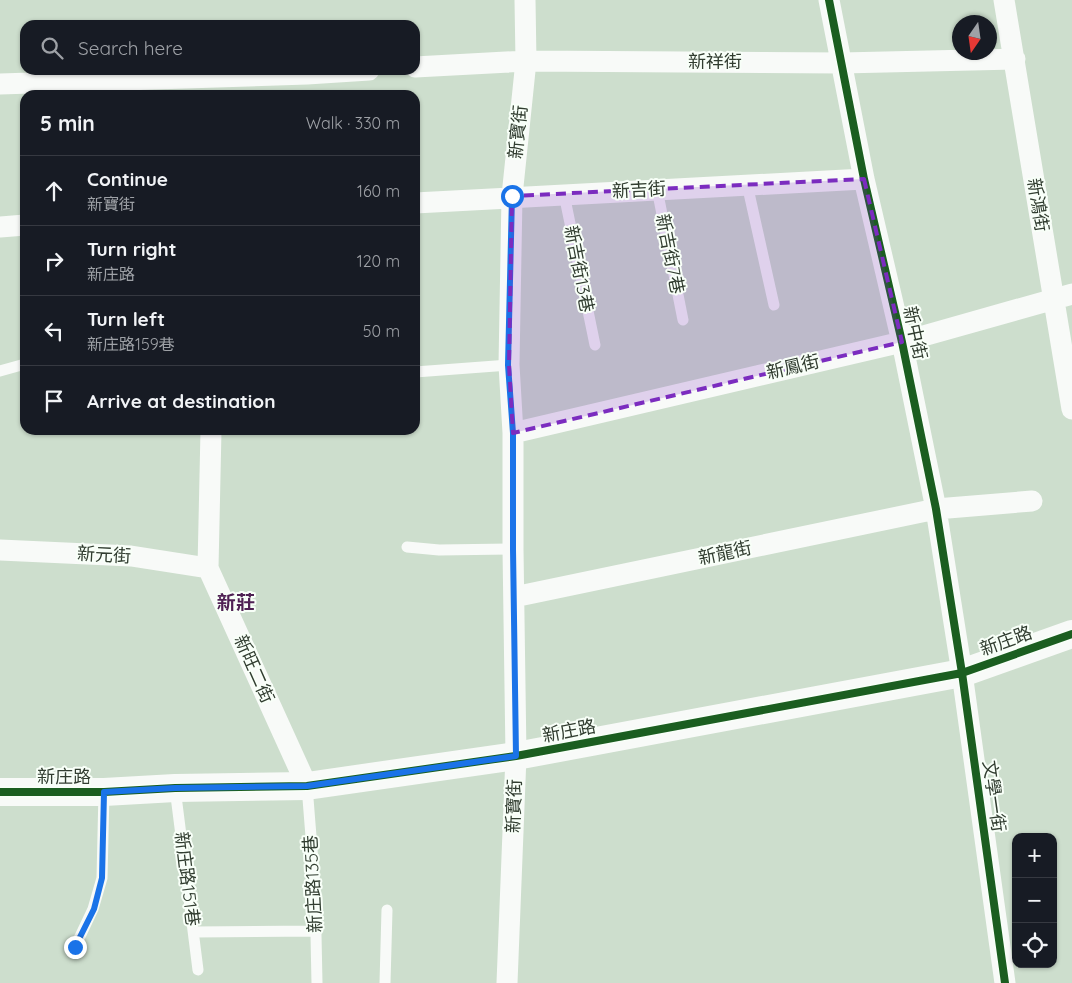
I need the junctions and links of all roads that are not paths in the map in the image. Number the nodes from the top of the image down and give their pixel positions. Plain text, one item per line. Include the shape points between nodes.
1 (525, 0) edge
2 (829, 0) edge
3 (1004, 0) edge
4 (1015, 59) junction
5 (526, 61) junction
6 (842, 63) junction
7 (420, 67) edge
8 (276, 75) edge
9 (0, 84) edge
10 (864, 179) junction
11 (746, 184) junction
12 (657, 189) junction
13 (564, 194) junction
14 (512, 196) junction
15 (420, 203) edge
16 (20, 225) edge
17 (0, 227) edge
18 (1062, 296) edge
19 (774, 305) dead end
20 (683, 320) dead end
21 (902, 342) junction
22 (595, 345) dead end
23 (20, 365) edge
24 (508, 365) junction
25 (0, 371) edge
26 (420, 372) edge
27 (1072, 410) edge
28 (513, 433) junction
29 (211, 435) edge
30 (1032, 501) dead end
31 (936, 509) junction
32 (407, 547) dead end
33 (513, 549) junction
34 (0, 550) edge
35 (208, 568) junction
36 (514, 597) junction
37 (1072, 634) edge
38 (962, 673) junction
39 (516, 756) junction
40 (307, 786) junction
41 (175, 788) junction
42 (0, 792) edge
43 (104, 792) junction
44 (387, 910) dead end
45 (316, 931) junction
46 (194, 932) junction
47 (75, 947) dead end
48 (198, 970) dead end
49 (318, 983) edge
50 (385, 983) edge
51 (507, 983) edge
52 (1005, 983) edge

1 - 5 street, 新寶街
2 - 6 street, 新中街
3 - 4 street, 新鴻街
4 - 6 street, 新祥街
4 - 18 street, 新鴻街
5 - 6 street, 新祥街
5 - 7 street, 新祥街
5 - 14 street, 新寶街
6 - 10 street, 新中街
8 - 9 street
10 - 11 street, 新吉街
10 - 21 street, 新中街
11 - 12 street, 新吉街
11 - 19 lane
12 - 13 street, 新吉街
12 - 20 lane, 新吉街7巷
13 - 14 street, 新吉街
13 - 22 lane, 新吉街13巷
14 - 15 street, 新吉街
14 - 24 street, 新寶街
16 - 17 street
18 - 21 street, 新鳳街
18 - 27 street, 新鴻街
21 - 28 street, 新鳳街
21 - 31 street, 新中街
23 - 25 lane
24 - 26 lane
24 - 28 street, 新寶街
28 - 33 street, 新寶街
29 - 35 street, 新旺二街
30 - 31 street, 新龍街
31 - 36 street, 新龍街
31 - 38 street, 新中街
32 - 33 lane
33 - 36 street, 新寶街
34 - 35 street, 新元街 via 131,556
35 - 40 street, 新旺二街
36 - 39 street, 新寶街
37 - 38 street, 新庄路
38 - 39 street, 新庄路
38 - 52 street, 文學一街
39 - 40 street, 新庄路
39 - 51 street, 新寶街
40 - 41 street, 新庄路
40 - 45 lane, 新庄路135巷
41 - 43 street, 新庄路
41 - 46 lane, 新庄路151巷
42 - 43 street, 新庄路
43 - 47 lane via 102,878 94,909
44 - 50 lane
45 - 46 lane
45 - 49 lane, 新庄路135巷
46 - 48 lane, 新庄路151巷

